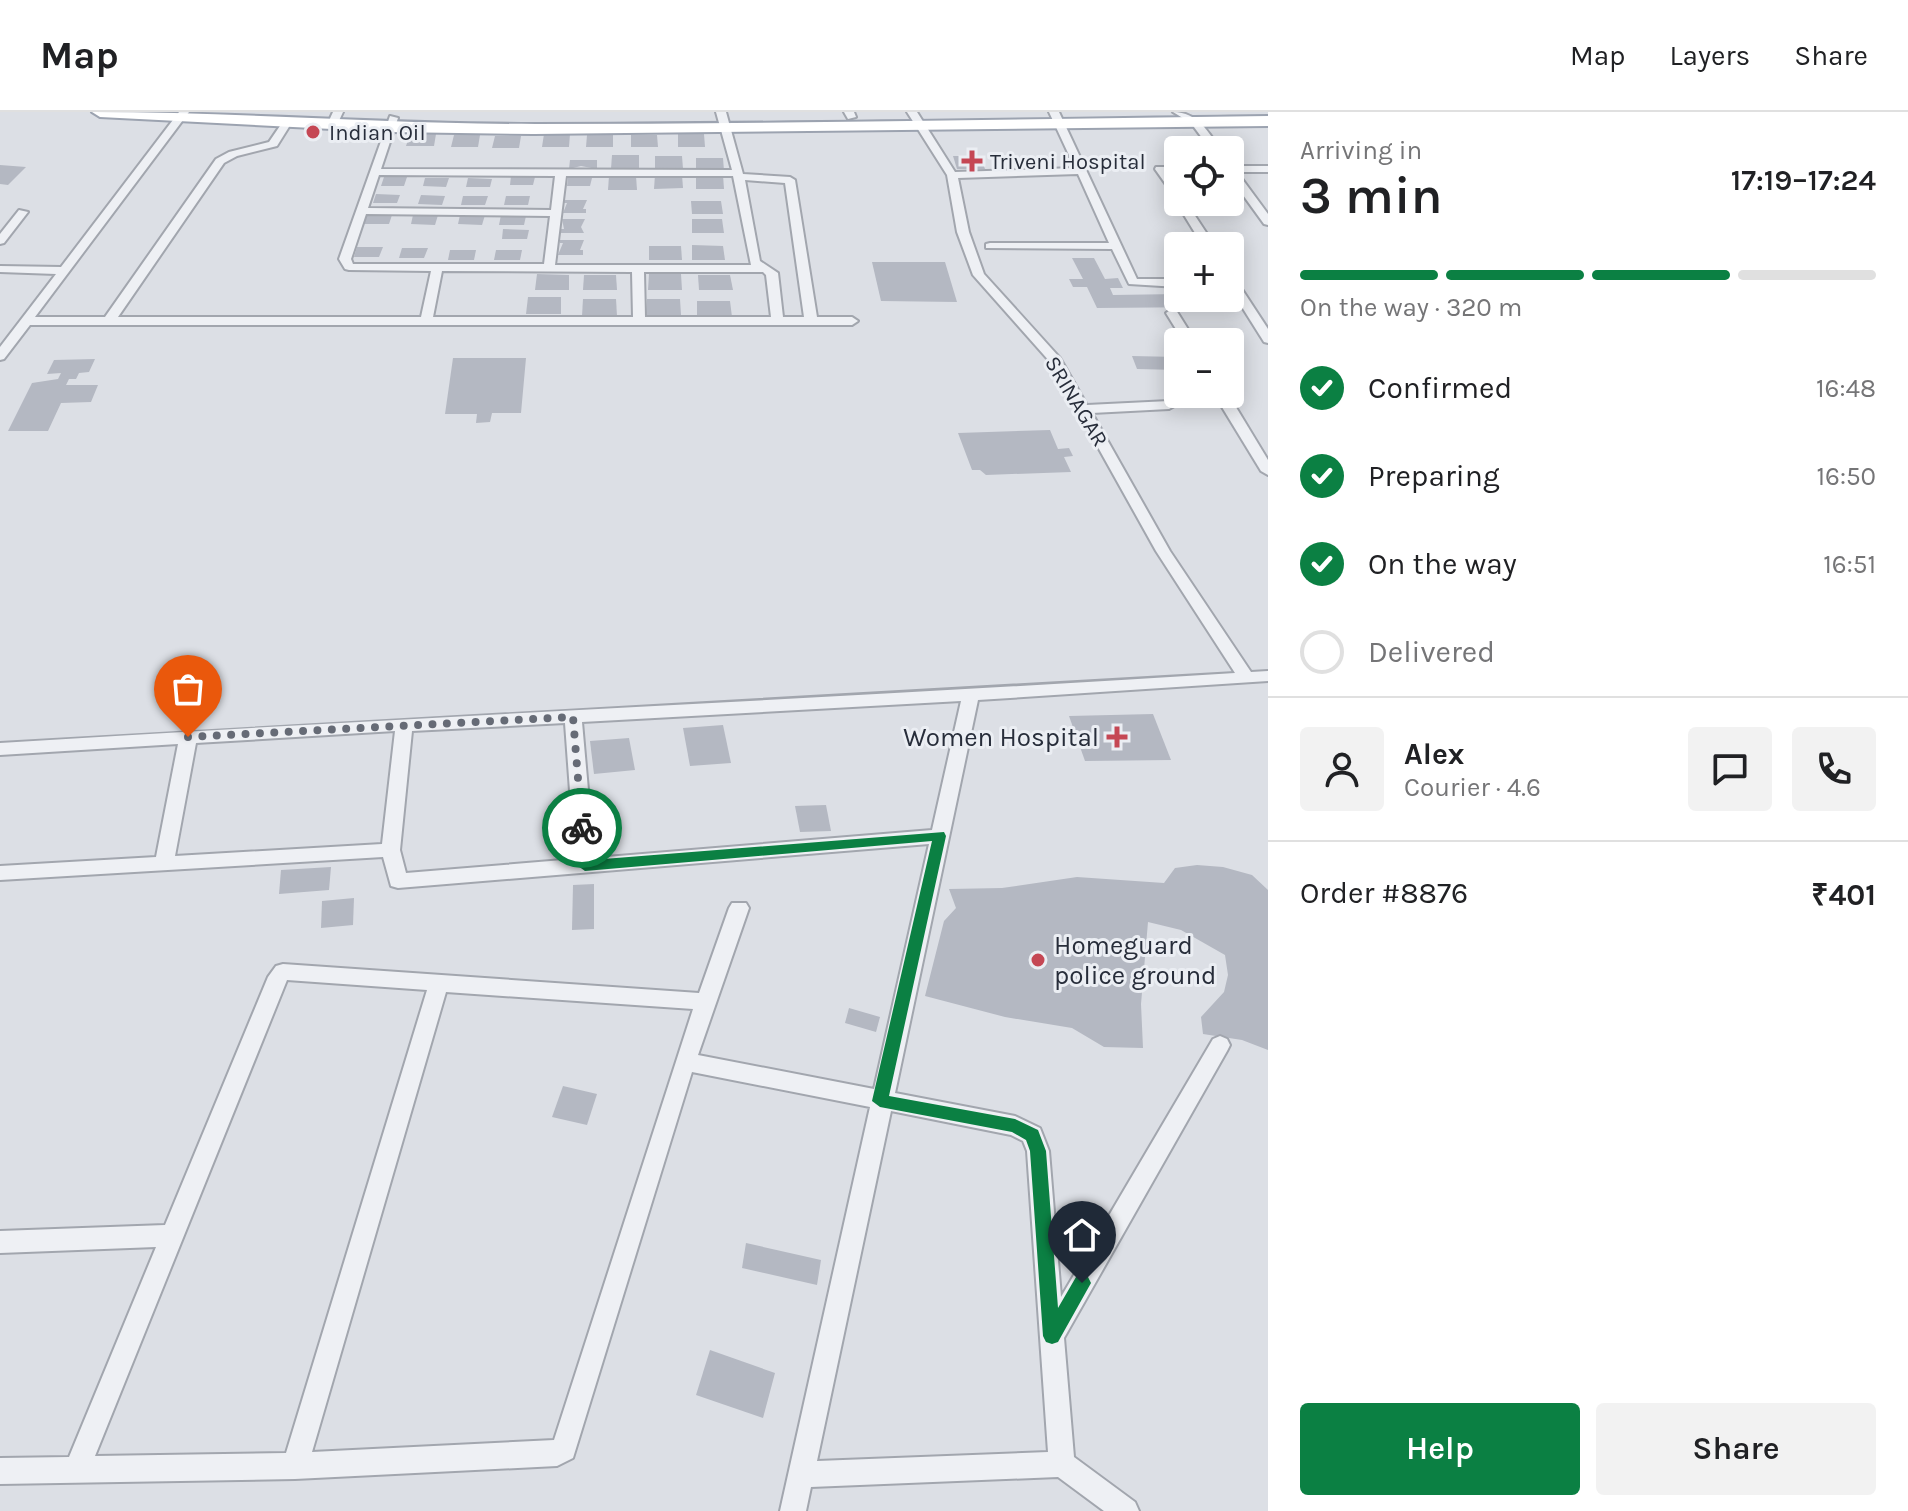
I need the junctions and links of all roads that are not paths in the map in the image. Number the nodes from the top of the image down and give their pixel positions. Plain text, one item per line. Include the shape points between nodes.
1 (100, 112) edge
2 (252, 112) edge
3 (183, 114) edge
4 (850, 115) edge
5 (1185, 116) edge
6 (1056, 117) edge
7 (1268, 117) edge
8 (335, 118) edge
9 (916, 118) edge
10 (723, 119) edge
11 (287, 122) junction
12 (392, 123) junction
13 (1203, 136) edge
14 (1268, 169) edge
15 (1244, 170) edge
16 (1083, 171) junction
17 (376, 172) junction
18 (561, 172) junction
19 (738, 175) junction
20 (952, 175) junction
21 (1244, 185) edge
22 (1262, 205) edge
23 (362, 211) junction
24 (23, 212) dead end
25 (556, 213) junction
26 (1268, 222) edge
27 (0, 241) edge
28 (990, 246) dead end
29 (1116, 246) junction
30 (437, 268) junction
31 (549, 268) junction
32 (0, 269) edge
33 (638, 269) junction
34 (766, 269) junction
35 (64, 271) junction
36 (1164, 283) edge
37 (1244, 301) edge
38 (1172, 313) dead end
39 (27, 321) junction
40 (109, 321) junction
41 (426, 321) junction
42 (639, 321) junction
43 (777, 321) junction
44 (811, 321) junction
45 (852, 321) dead end
46 (1181, 328) edge
47 (1268, 339) edge
48 (0, 356) edge
49 (1164, 405) edge
50 (1230, 408) edge
51 (1083, 409) junction
52 (1268, 471) edge
53 (1268, 676) edge
54 (1246, 677) junction
55 (971, 695) junction
56 (573, 717) junction
57 (404, 725) junction
58 (188, 737) junction
59 (0, 749) edge
60 (940, 836) junction
61 (391, 850) junction
62 (164, 863) junction
63 (585, 866) junction
64 (0, 873) edge
65 (739, 908) dead end
66 (439, 983) junction
67 (706, 1002) junction
68 (1220, 1045) dead end
69 (685, 1062) junction
70 (880, 1101) junction
71 (170, 1236) junction
72 (0, 1242) edge
73 (1052, 1336) junction
74 (1062, 1464) junction
75 (295, 1466) junction
76 (77, 1470) junction
77 (0, 1471) edge
78 (800, 1475) junction
79 (793, 1511) edge
80 (1126, 1511) edge

1 - 3 main road
2 - 8 main road
3 - 11 main road
3 - 35 street
4 - 9 main road
4 - 10 main road
5 - 6 main road
5 - 7 main road
5 - 13 street
6 - 9 main road
6 - 16 street
8 - 11 main road
8 - 12 main road
9 - 10 main road
9 - 20 street, SRINAGAR
10 - 12 main road via 534,129
10 - 19 street
11 - 40 street via 273,144 220,161
12 - 17 street
14 - 15 street
16 - 20 street
16 - 29 street
17 - 18 street
17 - 23 street
18 - 19 street
18 - 25 street
19 - 34 street via 755,263
19 - 44 street via 790,180
20 - 51 street, SRINAGAR via 963,232 979,275 1056,361
21 - 22 street
22 - 26 street
23 - 25 street
23 - 30 street via 345,259 349,267
24 - 27 street
25 - 31 street
28 - 29 street
29 - 36 street via 1133,282
30 - 31 street
30 - 41 street
31 - 33 street
32 - 35 street
33 - 34 street
33 - 42 street
34 - 43 street via 772,273
35 - 39 street
37 - 47 street
38 - 46 street
39 - 40 street
39 - 48 street
40 - 41 street
41 - 42 street
42 - 43 street
43 - 44 street
44 - 45 street
49 - 51 street
50 - 52 street
51 - 54 street, SRINAGAR via 1163,551
53 - 54 street
54 - 55 street
55 - 56 street
55 - 60 street
56 - 57 street
56 - 63 street
57 - 58 street
57 - 61 street
58 - 59 street
58 - 62 street
60 - 63 street
60 - 70 street
61 - 62 street
61 - 63 street via 398,881
62 - 64 street
65 - 67 street
66 - 67 street
66 - 71 street via 290,971 278,977
66 - 75 street
67 - 69 street
68 - 73 street
69 - 70 street
69 - 75 street via 564,1449
70 - 73 street via 1015,1126 1032,1135 1038,1151
70 - 78 street
71 - 72 street
71 - 76 street
73 - 74 street
74 - 78 street
74 - 80 street
75 - 76 street
76 - 77 street
78 - 79 street

